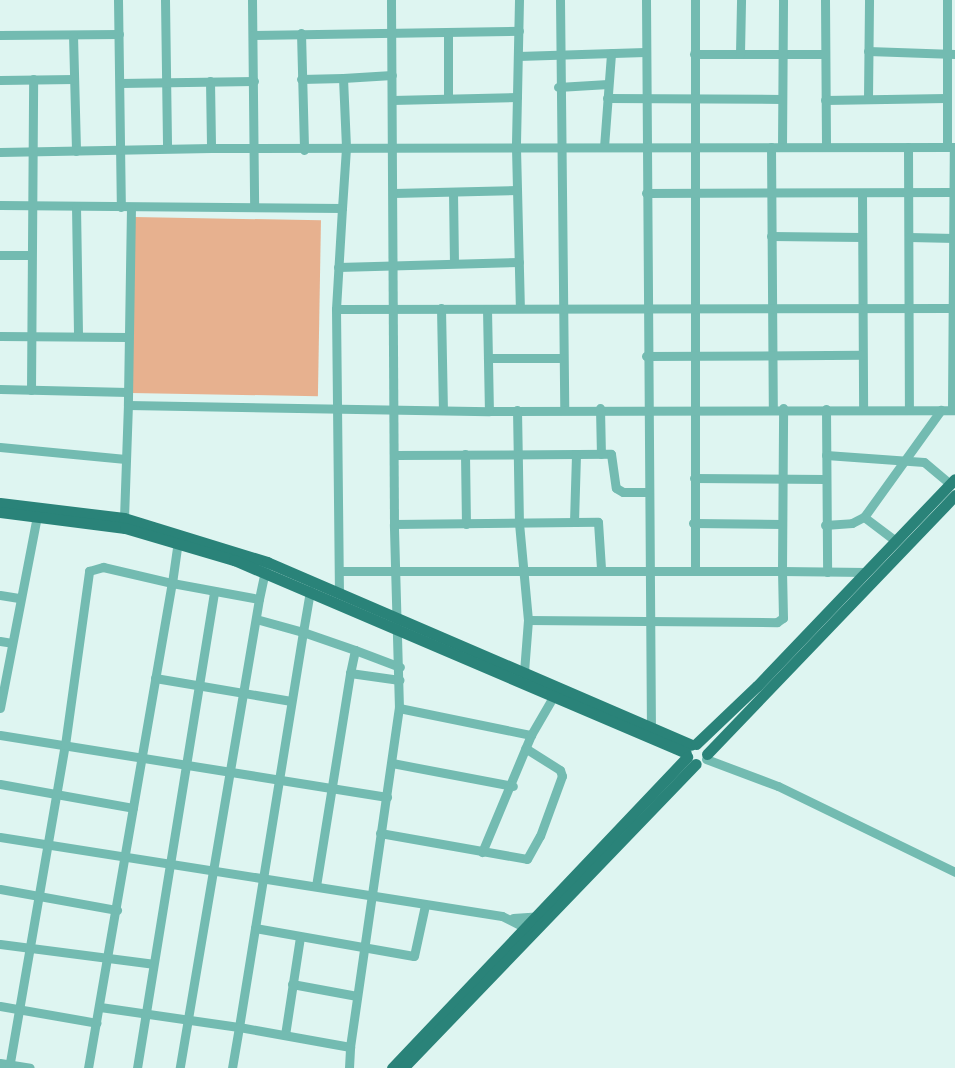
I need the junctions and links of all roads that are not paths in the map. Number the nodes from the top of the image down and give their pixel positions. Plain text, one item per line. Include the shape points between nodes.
1 (118, 0) edge
2 (166, 0) edge
3 (252, 0) edge
4 (391, 0) edge
5 (519, 0) edge
6 (560, 0) edge
7 (646, 0) edge
8 (695, 0) edge
9 (741, 0) edge
10 (783, 0) edge
11 (825, 0) edge
12 (869, 0) edge
13 (947, 0) edge
14 (519, 31) junction
15 (448, 32) junction
16 (301, 33) junction
17 (391, 33) junction
18 (119, 34) junction
19 (0, 35) edge
20 (73, 35) junction
21 (254, 35) junction
22 (868, 51) junction
23 (646, 52) junction
24 (611, 53) junction
25 (558, 54) junction
26 (694, 54) junction
27 (740, 54) junction
28 (782, 54) junction
29 (825, 54) junction
30 (951, 54) edge
31 (518, 56) junction
32 (392, 75) junction
33 (343, 78) junction
34 (33, 79) junction
35 (74, 79) junction
36 (301, 79) junction
37 (0, 80) edge
38 (254, 81) junction
39 (120, 82) junction
40 (166, 82) junction
41 (210, 82) junction
42 (608, 84) junction
43 (558, 87) junction
44 (517, 97) junction
45 (645, 97) junction
46 (448, 98) junction
47 (608, 98) junction
48 (693, 98) junction
49 (868, 98) junction
50 (946, 98) junction
51 (782, 99) junction
52 (392, 100) junction
53 (825, 100) junction
54 (645, 146) junction
55 (826, 146) junction
56 (559, 147) junction
57 (604, 147) junction
58 (771, 147) junction
59 (782, 147) junction
60 (908, 147) junction
61 (952, 147) edge
62 (167, 148) junction
63 (211, 148) junction
64 (346, 148) junction
65 (393, 148) junction
66 (516, 148) junction
67 (694, 148) junction
68 (254, 149) junction
69 (122, 150) junction
70 (304, 150) junction
71 (76, 151) junction
72 (0, 152) edge
73 (31, 152) junction
74 (517, 190) junction
75 (453, 192) junction
76 (954, 192) edge
77 (393, 193) junction
78 (646, 193) junction
79 (862, 193) junction
80 (909, 193) junction
81 (694, 194) junction
82 (771, 194) junction
83 (0, 205) edge
84 (30, 205) junction
85 (76, 206) junction
86 (121, 207) junction
87 (131, 207) junction
88 (254, 207) junction
89 (342, 208) junction
90 (772, 236) junction
91 (862, 237) junction
92 (909, 237) junction
93 (954, 238) edge
94 (0, 255) edge
95 (30, 255) junction
96 (519, 262) junction
97 (394, 264) junction
98 (454, 264) junction
99 (338, 267) junction
100 (647, 306) junction
101 (561, 307) junction
102 (861, 307) junction
103 (441, 308) junction
104 (487, 308) junction
105 (520, 308) junction
106 (693, 308) junction
107 (771, 308) junction
108 (910, 308) junction
109 (954, 308) edge
110 (336, 309) junction
111 (394, 310) junction
112 (0, 336) edge
113 (30, 336) junction
114 (78, 336) junction
115 (128, 337) junction
116 (862, 355) junction
117 (646, 356) junction
118 (693, 356) junction
119 (772, 356) junction
120 (488, 358) junction
121 (563, 358) junction
122 (0, 389) edge
123 (31, 390) junction
124 (128, 392) junction
125 (128, 405) junction
126 (600, 408) junction
127 (646, 408) junction
128 (694, 408) junction
129 (773, 408) junction
130 (783, 408) junction
131 (863, 408) junction
132 (395, 409) junction
133 (564, 409) junction
134 (826, 409) junction
135 (337, 410) junction
136 (443, 410) junction
137 (517, 410) junction
138 (909, 410) junction
139 (941, 410) junction
140 (954, 410) edge
141 (488, 411) junction
142 (0, 448) edge
143 (465, 454) junction
144 (517, 454) junction
145 (601, 454) junction
146 (395, 455) junction
147 (576, 455) junction
148 (826, 455) junction
149 (125, 459) junction
150 (906, 459) junction
151 (694, 478) junction
152 (781, 479) junction
153 (825, 479) junction
154 (954, 486) edge
155 (648, 492) junction
156 (0, 503) edge
157 (38, 510) junction
158 (0, 512) edge
159 (864, 517) junction
160 (124, 518) junction
161 (574, 522) junction
162 (519, 523) junction
163 (694, 523) junction
164 (394, 524) junction
165 (466, 524) junction
166 (782, 524) junction
167 (825, 525) junction
168 (178, 541) junction
169 (896, 541) junction
170 (266, 567) junction
171 (601, 569) junction
172 (523, 570) junction
173 (648, 570) junction
174 (695, 570) junction
175 (340, 571) junction
176 (395, 571) junction
177 (782, 571) junction
178 (827, 572) junction
179 (866, 572) junction
180 (172, 583) junction
181 (310, 590) junction
182 (214, 592) junction
183 (339, 593) junction
184 (0, 595) edge
185 (20, 598) junction
186 (259, 599) junction
187 (256, 619) junction
188 (528, 620) junction
189 (649, 622) junction
190 (399, 624) junction
191 (303, 632) junction
192 (0, 641) edge
193 (12, 643) junction
194 (355, 650) junction
195 (400, 667) junction
196 (524, 672) junction
197 (350, 673) junction
198 (155, 678) junction
199 (400, 680) junction
200 (200, 686) junction
201 (2, 690) edge
202 (244, 694) junction
203 (553, 697) junction
204 (291, 700) junction
205 (0, 708) edge
206 (400, 708) junction
207 (650, 728) junction
208 (0, 735) edge
209 (531, 735) junction
210 (65, 745) junction
211 (525, 748) junction
212 (690, 750) junction
213 (141, 758) junction
214 (703, 759) junction
215 (392, 763) junction
216 (187, 765) junction
217 (231, 772) junction
218 (278, 781) junction
219 (0, 784) edge
220 (513, 786) junction
221 (333, 788) junction
222 (56, 794) junction
223 (386, 797) junction
224 (133, 808) junction
225 (380, 834) junction
226 (0, 837) edge
227 (46, 844) junction
228 (482, 852) junction
229 (125, 858) junction
230 (170, 865) junction
231 (214, 871) junction
232 (955, 872) edge
233 (262, 878) junction
234 (316, 886) junction
235 (0, 889) edge
236 (37, 894) junction
237 (372, 896) junction
238 (425, 905) junction
239 (117, 910) junction
240 (535, 914) junction
241 (513, 918) junction
242 (549, 921) junction
243 (524, 926) junction
244 (255, 928) junction
245 (535, 934) junction
246 (300, 937) junction
247 (0, 944) edge
248 (365, 947) junction
249 (28, 948) junction
250 (109, 956) junction
251 (153, 964) junction
252 (292, 984) junction
253 (358, 996) junction
254 (0, 1006) edge
255 (100, 1007) junction
256 (19, 1009) junction
257 (146, 1014) junction
258 (190, 1019) junction
259 (97, 1023) junction
260 (240, 1027) junction
261 (285, 1035) junction
262 (350, 1047) junction
263 (0, 1063) edge
264 (10, 1066) edge
265 (30, 1068) edge
266 (88, 1068) edge
267 (137, 1068) edge
268 (180, 1068) edge
269 (232, 1068) edge
270 (349, 1068) edge
271 (392, 1068) edge
272 (403, 1068) edge

1 - 18 street
2 - 40 street
3 - 21 street
4 - 17 street
5 - 14 street
6 - 25 street
7 - 23 street
8 - 26 street
9 - 27 street
10 - 28 street
11 - 29 street
12 - 22 street
13 - 30 street
14 - 15 street
14 - 31 street
15 - 17 street
15 - 46 street
16 - 17 street
16 - 21 street
16 - 36 street
17 - 32 street
18 - 20 street
18 - 39 street
19 - 20 street
20 - 35 street
21 - 38 street
22 - 30 street
22 - 49 street
23 - 24 street
23 - 45 street
24 - 25 street
24 - 42 street
25 - 31 street
25 - 43 street
26 - 27 street
26 - 48 street
27 - 28 street
28 - 29 street
28 - 51 street
29 - 53 street
30 - 50 street
31 - 44 street
32 - 33 street
32 - 52 street
33 - 36 street
33 - 64 street
34 - 35 street
34 - 37 street
34 - 73 street
35 - 71 street
36 - 70 street
38 - 41 street
38 - 68 street
39 - 40 street
39 - 69 street
40 - 41 street
40 - 62 street
41 - 63 street
42 - 43 street
42 - 47 street
43 - 56 street
44 - 46 street
44 - 66 street
45 - 47 street
45 - 48 street
45 - 54 street
46 - 52 street
47 - 57 street
48 - 51 street
48 - 67 street
49 - 50 street
49 - 53 street
50 - 61 street
51 - 59 street
52 - 65 street
53 - 55 street
54 - 57 street
54 - 67 street
54 - 78 street
55 - 59 street
55 - 60 street
56 - 57 street
56 - 66 street
56 - 101 street
58 - 59 street
58 - 67 street
58 - 82 street
60 - 61 street
60 - 80 street
61 - 76 street
62 - 63 street
62 - 69 street
63 - 68 street
64 - 65 street
64 - 70 street
64 - 89 street
65 - 66 street
65 - 77 street
66 - 74 street
67 - 81 street
68 - 70 street
68 - 88 street
69 - 71 street
69 - 86 street
71 - 73 street
72 - 73 street
73 - 84 street
74 - 75 street
74 - 96 street
75 - 77 street
75 - 98 street
76 - 80 street
76 - 93 street
77 - 97 street
78 - 81 street
78 - 100 street
79 - 80 street
79 - 82 street
79 - 91 street
80 - 92 street
81 - 82 street
81 - 106 street
82 - 90 street
83 - 84 street
84 - 85 street
84 - 95 street
85 - 86 street
85 - 114 street
86 - 87 street
87 - 88 street
87 - 115 street
88 - 89 street
89 - 99 street
90 - 91 street
90 - 107 street
91 - 102 street
92 - 93 street
92 - 108 street
93 - 109 street
94 - 95 street
95 - 113 street
96 - 98 street
96 - 105 street
97 - 98 street
97 - 99 street
97 - 111 street
99 - 110 street
100 - 101 street
100 - 106 street
100 - 117 street
101 - 105 street
101 - 121 street
102 - 107 street
102 - 108 street
102 - 116 street
103 - 104 street
103 - 111 street
103 - 136 street
104 - 105 street
104 - 120 street
106 - 107 street
106 - 118 street
107 - 119 street
108 - 109 street
108 - 138 street
109 - 140 street
110 - 111 street
110 - 135 street
111 - 132 street
112 - 113 street
113 - 114 street
113 - 123 street
114 - 115 street
115 - 124 street
116 - 119 street
116 - 131 street
117 - 118 street
117 - 127 street
118 - 119 street
118 - 128 street
119 - 129 street
120 - 121 street
120 - 141 street
121 - 133 street
122 - 123 street
123 - 124 street
124 - 125 street
125 - 135 street
125 - 149 street
126 - 127 street
126 - 133 street
126 - 145 street
127 - 128 street
127 - 155 street
128 - 129 street
128 - 151 street
129 - 130 street
130 - 134 street
130 - 152 street
131 - 134 street
131 - 138 street
132 - 135 street
132 - 136 street
132 - 146 street
133 - 137 street
134 - 148 street
135 - 175 street
136 - 141 street
137 - 141 street
137 - 144 street
138 - 139 street
139 - 140 street
139 - 150 street
142 - 149 street
143 - 144 street
143 - 146 street
143 - 165 street
144 - 147 street
144 - 162 street
145 - 147 street
145 - 155 street via 613,455 614,484 619,490
146 - 164 street
147 - 161 street
148 - 150 street
148 - 153 street
149 - 160 street
150 - 154 street via 929,464
150 - 159 street
151 - 152 street
151 - 163 street
152 - 153 street
152 - 166 street
153 - 167 street
154 - 169 main road
154 - 214 main road
155 - 173 street
156 - 157 main road
157 - 158 main road
157 - 160 main road
157 - 168 main road
157 - 185 street
159 - 167 street via 852,524
159 - 169 street
160 - 170 main road
161 - 162 street
161 - 171 street via 600,523
162 - 165 street
162 - 172 street
163 - 166 street
163 - 174 street
164 - 165 street
164 - 176 street
166 - 177 street
167 - 178 street
168 - 170 main road
168 - 180 street
169 - 179 main road
170 - 181 main road
170 - 183 main road
170 - 186 street
171 - 172 street
171 - 173 street
172 - 176 street
172 - 188 street
173 - 174 street
173 - 189 street
174 - 177 street
175 - 176 street
175 - 183 street
176 - 190 street
177 - 178 street
177 - 189 street via 780,622
178 - 179 street
179 - 212 main road
180 - 182 street
180 - 198 street
180 - 210 street via 102,567 88,571
181 - 190 main road
181 - 191 street
182 - 186 street
182 - 200 street
183 - 190 main road
184 - 185 street
185 - 193 street
186 - 187 street
187 - 191 street
187 - 202 street
188 - 189 street
188 - 196 street
189 - 207 street
190 - 195 street
190 - 196 main road
190 - 203 main road
191 - 194 street
191 - 204 street
192 - 193 street
193 - 201 street
194 - 195 street
194 - 197 street
195 - 199 street
196 - 207 main road
197 - 199 street
197 - 221 street
198 - 200 street
198 - 213 street
199 - 206 street
200 - 202 street
200 - 216 street
201 - 205 street
202 - 204 street
202 - 217 street
203 - 209 street
203 - 212 main road
204 - 218 street
206 - 209 street
206 - 215 street
207 - 212 main road
208 - 210 street
209 - 211 street
210 - 213 street
210 - 222 street
211 - 220 street
211 - 228 street via 560,770 562,776 540,836 527,859
212 - 214 main road
212 - 214 main road via 703,745
212 - 240 main road
213 - 216 street
213 - 224 street
214 - 232 street via 778,786
214 - 242 main road
215 - 220 street
215 - 223 street
216 - 217 street
216 - 230 street
217 - 218 street
217 - 231 street
218 - 221 street
218 - 233 street
219 - 222 street
220 - 228 street
221 - 223 street
221 - 234 street
222 - 224 street
222 - 227 street
223 - 225 street
224 - 229 street
225 - 228 street
225 - 237 street
226 - 227 street
227 - 229 street
227 - 236 street
229 - 230 street
229 - 239 street
230 - 231 street
230 - 251 street
231 - 233 street
231 - 258 street
233 - 234 street
233 - 244 street
234 - 237 street
235 - 236 street
236 - 239 street
236 - 249 street
237 - 238 street
237 - 248 street
238 - 241 street
238 - 248 street via 414,956
239 - 250 street
240 - 241 street
240 - 242 street
240 - 243 main road
241 - 243 street
242 - 245 main road
243 - 245 street
243 - 271 main road
244 - 246 street
244 - 260 street
245 - 272 main road
246 - 248 street
246 - 252 street
247 - 249 street
248 - 253 street
249 - 250 street
249 - 256 street
250 - 251 street
250 - 255 street
251 - 257 street
252 - 253 street
252 - 261 street
253 - 262 street
254 - 256 street
255 - 257 street
255 - 259 street
256 - 259 street
256 - 264 street
257 - 258 street
257 - 267 street
258 - 260 street
258 - 268 street
259 - 266 street
260 - 261 street
260 - 269 street
261 - 262 street
262 - 270 street
263 - 264 street
264 - 265 street

